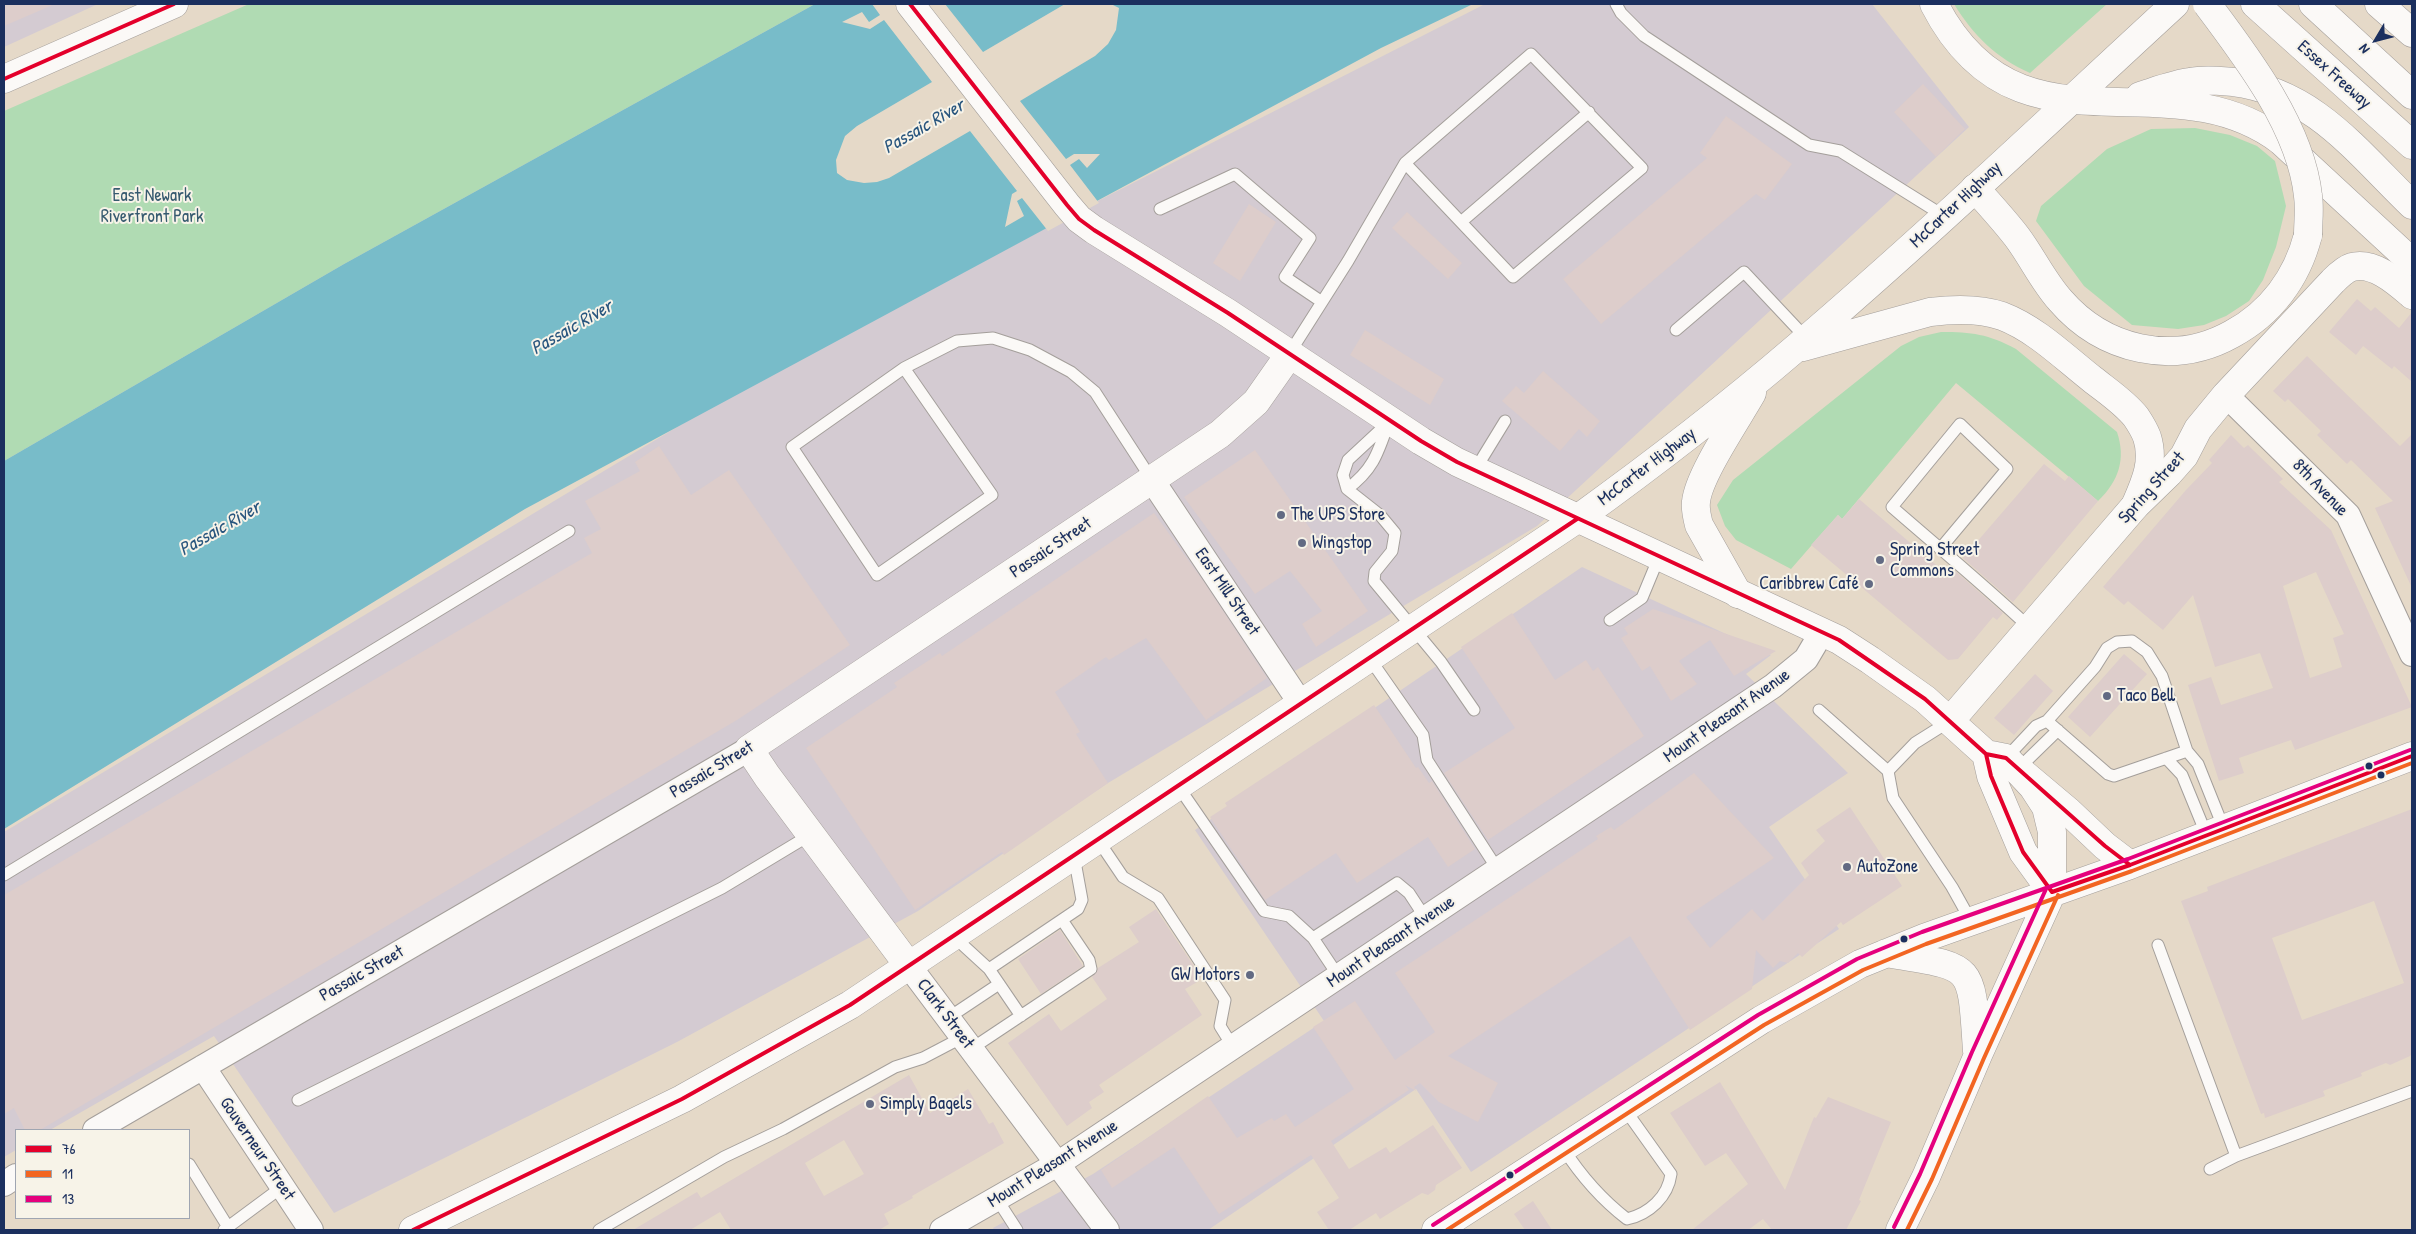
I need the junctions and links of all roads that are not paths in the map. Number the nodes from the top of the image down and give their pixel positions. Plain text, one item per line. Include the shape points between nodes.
1 (174, 4) edge
2 (910, 4) edge
3 (1616, 4) edge
4 (1934, 4) edge
5 (2175, 4) edge
6 (2207, 4) edge
7 (2313, 4) edge
8 (2379, 4) edge
9 (2260, 8) edge
10 (2412, 33) edge
11 (4, 79) edge
12 (2412, 95) edge
13 (2070, 100) junction
14 (2119, 102) junction
15 (1589, 112) junction
16 (2412, 145) edge
17 (1404, 163) junction
18 (1974, 188) junction
19 (2412, 205) edge
20 (1160, 209) dead end
21 (1944, 216) junction
22 (1461, 222) junction
23 (2412, 262) edge
24 (2412, 295) edge
25 (1322, 302) junction
26 (1676, 330) dead end
27 (1802, 343) junction
28 (1289, 355) junction
29 (904, 368) junction
30 (1760, 378) junction
31 (2226, 395) junction
32 (1390, 421) junction
33 (1505, 421) dead end
34 (1474, 472) junction
35 (1152, 480) junction
36 (1347, 488) junction
37 (2135, 506) junction
38 (1577, 519) junction
39 (569, 531) dead end
40 (1940, 549) junction
41 (1659, 557) junction
42 (1738, 594) junction
43 (1610, 620) dead end
44 (2030, 628) junction
45 (1413, 630) junction
46 (1822, 632) junction
47 (2412, 654) edge
48 (1370, 658) junction
49 (1301, 704) junction
50 (1474, 710) dead end
51 (1819, 710) dead end
52 (1950, 721) junction
53 (2047, 721) junction
54 (2058, 730) junction
55 (749, 749) junction
56 (2187, 751) junction
57 (2412, 756) edge
58 (2166, 758) junction
59 (2003, 760) junction
60 (1888, 771) junction
61 (1178, 786) junction
62 (2216, 832) junction
63 (810, 834) junction
64 (1098, 840) junction
65 (1074, 856) junction
66 (2130, 865) junction
67 (1498, 870) junction
68 (4, 875) edge
69 (2052, 892) junction
70 (1426, 919) junction
71 (1062, 920) junction
72 (1971, 921) junction
73 (954, 936) junction
74 (1313, 938) junction
75 (2158, 945) dead end
76 (1885, 953) junction
77 (909, 966) junction
78 (989, 970) junction
79 (1338, 977) junction
80 (999, 984) junction
81 (1021, 1016) junction
82 (948, 1018) junction
83 (967, 1043) junction
84 (1233, 1047) junction
85 (1978, 1055) junction
86 (203, 1066) junction
87 (2412, 1090) edge
88 (298, 1100) dead end
89 (1624, 1108) junction
90 (97, 1129) edge
91 (1563, 1148) junction
92 (2236, 1156) junction
93 (1059, 1164) junction
94 (190, 1166) edge
95 (2210, 1168) dead end
96 (15, 1177) edge
97 (4, 1184) edge
98 (282, 1187) junction
99 (997, 1199) junction
100 (226, 1229) edge
101 (311, 1230) edge
102 (413, 1230) edge
103 (599, 1230) edge
104 (942, 1230) edge
105 (1017, 1230) edge
106 (1107, 1230) edge
107 (1436, 1230) edge
108 (1900, 1230) edge

1 - 11 main road
2 - 28 main road via 1079,220
3 - 21 lane via 1644,36 1809,146 1840,151
4 - 13 main road via 1965,51 1991,73 2021,89
5 - 13 main road, McCarter Highway
6 - 18 main road, bridge via 2255,71 2288,132 2306,184 2308,235 2293,274 2278,297 2254,320 2205,346 2182,351 2155,351 2114,340 2079,319 2059,299 2011,230
7 - 12 main road
8 - 10 main road
9 - 16 main road, Essex Freeway
13 - 14 main road
13 - 18 main road, McCarter Highway
14 - 19 main road via 2209,80 2240,83 2282,94 2319,116
14 - 23 main road via 2213,109 2256,124 2281,141
15 - 17 lane via 1531,54
15 - 22 lane
15 - 22 lane via 1642,168 1513,277
17 - 22 lane
17 - 25 lane
18 - 21 main road, McCarter Highway
20 - 25 lane via 1235,174 1310,238 1285,277
21 - 27 main road, McCarter Highway
24 - 31 main road, Spring Street via 2383,273 2361,266 2344,270
25 - 28 lane
26 - 27 lane via 1744,272
27 - 30 main road, McCarter Highway
27 - 37 main road via 1949,310 1984,312 2014,321 2041,338 2125,406 2142,426 2150,460
28 - 32 main road
28 - 35 main road, Passaic Street via 1266,390 1244,414
29 - 29 lane via 792,447 877,576 992,495
29 - 35 lane via 957,341 993,338 1030,350 1071,372 1095,392
30 - 38 main road, McCarter Highway
30 - 42 main road via 1701,482 1696,501 1699,524
31 - 37 main road, Spring Street via 2198,430 2184,456
31 - 47 street, 8th Avenue via 2348,515
32 - 34 main road
32 - 36 lane via 1374,462 1363,477
32 - 36 lane via 1348,460 1343,475
33 - 34 lane
34 - 38 main road
35 - 49 street, East Mill Street
35 - 55 main road, Passaic Street
36 - 45 lane via 1380,515 1395,533 1392,551 1375,572 1374,581
37 - 44 main road, Spring Street
38 - 41 main road
38 - 45 main road, McCarter Highway
39 - 68 lane
40 - 40 lane via 1892,507 1960,424 2007,469
40 - 44 lane
41 - 42 main road
41 - 43 lane via 1642,598
42 - 46 main road
44 - 52 main road, Spring Street
45 - 48 main road, McCarter Highway
45 - 50 lane via 1441,662
46 - 52 main road via 1870,660
46 - 67 street, Mount Pleasant Avenue via 1806,659 1786,676
48 - 49 main road, McCarter Highway
48 - 67 lane via 1423,735 1427,760
49 - 61 main road, McCarter Highway
51 - 60 lane
52 - 59 main road
52 - 60 lane via 1915,743
53 - 54 lane
53 - 56 lane via 2095,667 2107,648 2117,642 2132,641 2147,652 2162,676
53 - 59 lane via 2036,726
54 - 58 lane via 2114,776
54 - 59 lane
55 - 63 main road, Clark Street
55 - 86 street, Passaic Street
56 - 58 lane
56 - 62 lane via 2198,764
57 - 62 main road
58 - 62 lane via 2182,775
59 - 66 main road
59 - 69 main road via 2040,797 2050,820
59 - 69 main road via 1991,776 2023,852
60 - 72 lane via 1893,798
61 - 64 main road, McCarter Highway
61 - 74 lane via 1264,911 1289,916
62 - 66 main road
63 - 77 main road, Clark Street
63 - 88 lane via 722,888
64 - 65 main road, McCarter Highway
64 - 84 lane via 1123,877 1158,898 1225,1000 1220,1026
65 - 71 lane via 1082,900 1078,909
65 - 73 main road, McCarter Highway
66 - 69 main road
67 - 70 street, Mount Pleasant Avenue
69 - 72 main road
69 - 85 main road
70 - 74 lane via 1409,893 1397,883
70 - 79 street, Mount Pleasant Avenue
71 - 78 lane
71 - 81 lane via 1089,960 1091,969
72 - 76 main road
73 - 77 main road, McCarter Highway
73 - 78 lane
74 - 79 lane
75 - 92 lane
76 - 85 main road via 1952,965 1965,974 1972,990
76 - 89 main road via 1800,996
77 - 82 street, Clark Street
77 - 102 main road, McCarter Highway via 817,1025 682,1098
78 - 80 lane
79 - 84 street, Mount Pleasant Avenue
80 - 81 lane
80 - 82 lane
81 - 83 lane
82 - 83 street, Clark Street
83 - 93 street, Clark Street
83 - 103 lane via 895,1067 784,1129 724,1157
84 - 93 street, Mount Pleasant Avenue
85 - 108 main road
86 - 90 street, Passaic Street
86 - 98 street, Gouverneur Street
87 - 92 lane
89 - 91 main road
89 - 91 lane via 1671,1174 1669,1188 1657,1203 1639,1216 1626,1219 1605,1202 1578,1172
91 - 107 main road
92 - 95 lane
93 - 99 street, Mount Pleasant Avenue
93 - 106 street, Clark Street
94 - 100 lane
96 - 97 street
98 - 100 lane
98 - 101 street, Gouverneur Street
99 - 104 street, Mount Pleasant Avenue
99 - 105 lane

